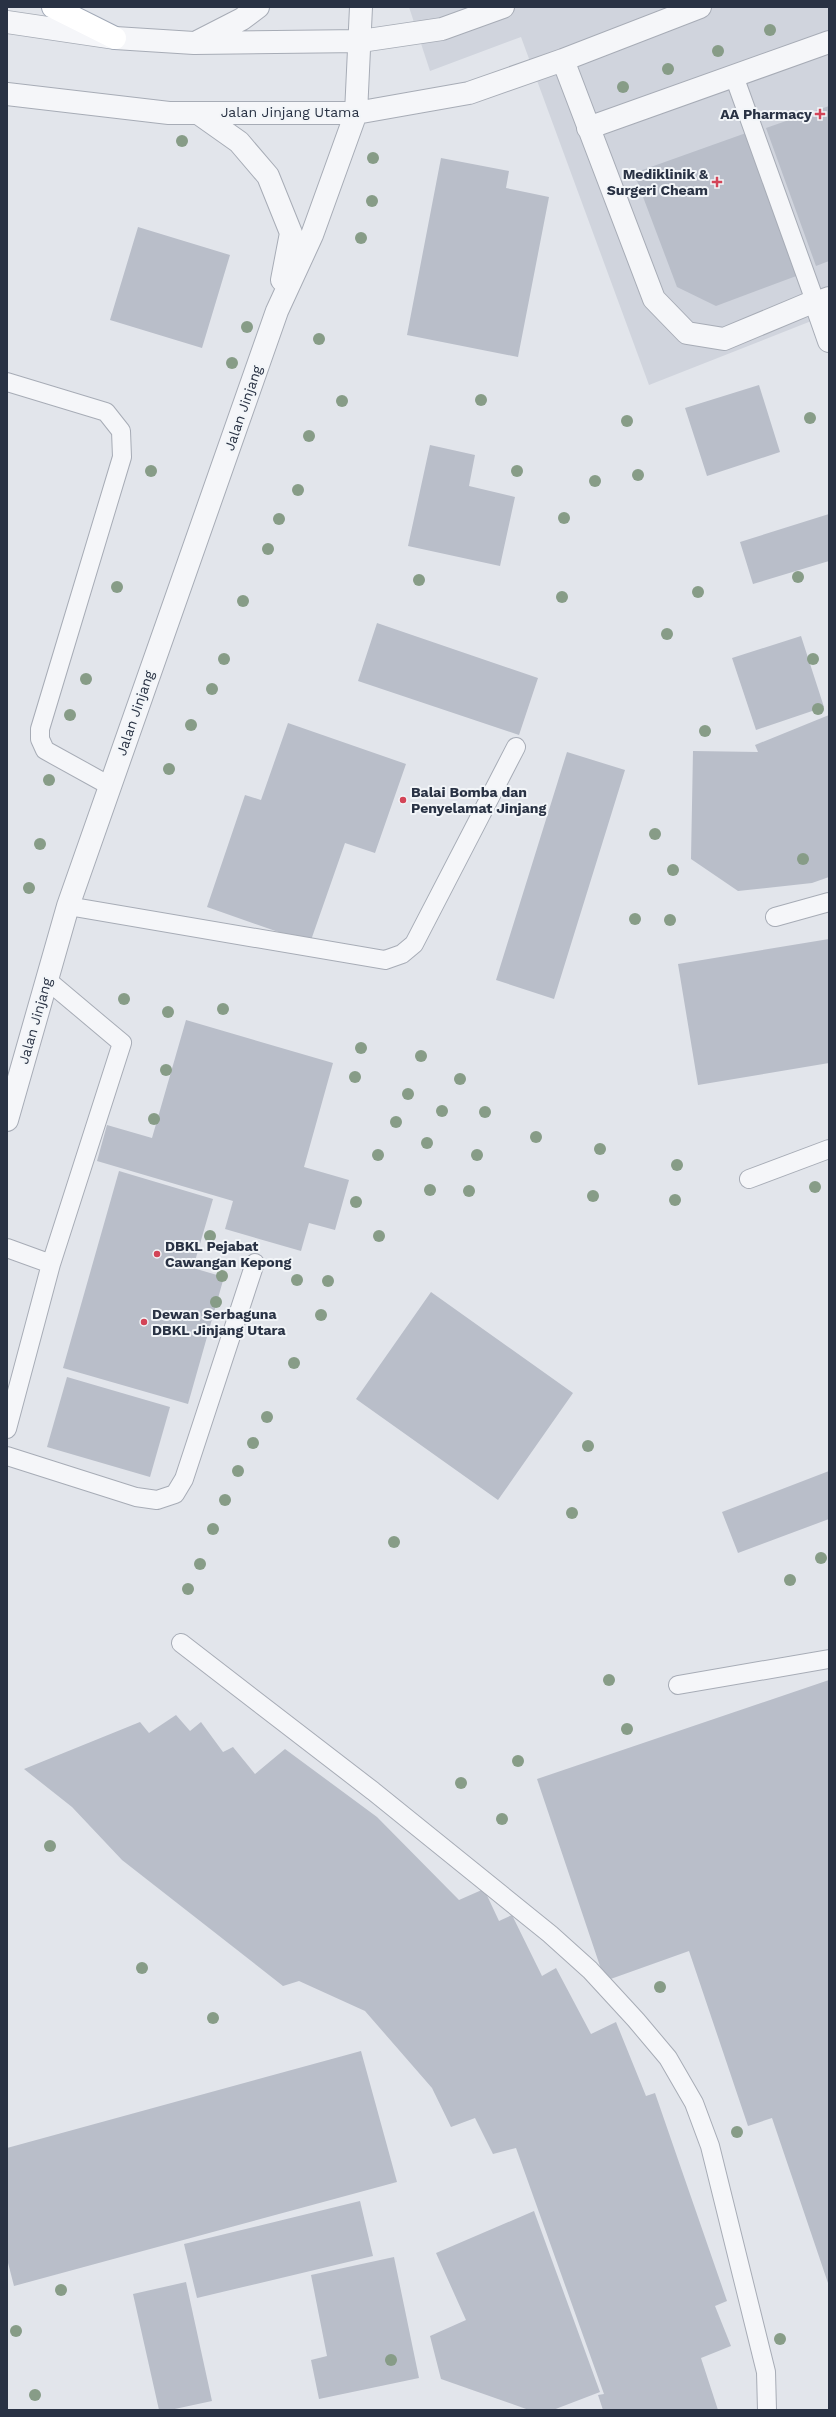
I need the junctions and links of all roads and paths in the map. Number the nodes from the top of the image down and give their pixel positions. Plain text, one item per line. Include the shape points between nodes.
1 (53, 7) edge
2 (258, 7) edge
3 (361, 7) edge
4 (503, 7) edge
5 (700, 7) edge
6 (7, 22) edge
7 (115, 38) junction
8 (361, 41) junction
9 (829, 42) edge
10 (194, 43) junction
11 (563, 60) junction
12 (734, 76) junction
13 (7, 94) edge
14 (198, 113) junction
15 (356, 113) junction
16 (588, 128) junction
17 (822, 298) edge
18 (277, 311) junction
19 (829, 341) edge
20 (7, 382) edge
21 (516, 747) dead end
22 (110, 786) junction
23 (829, 902) edge
24 (68, 906) junction
25 (775, 917) dead end
26 (47, 980) junction
27 (7, 1120) edge
28 (829, 1150) edge
29 (749, 1179) dead end
30 (7, 1248) edge
31 (255, 1263) dead end
32 (51, 1264) junction
33 (7, 1429) edge
34 (7, 1456) edge
35 (180, 1643) dead end
36 (829, 1659) edge
37 (678, 1685) dead end
38 (767, 2410) edge

1 - 7 main road
2 - 10 street via 242,19
3 - 8 street, Jalan Jinjang
4 - 8 street via 442,29
5 - 11 street, Jalan Jinjang Utama
6 - 7 street
7 - 10 street
8 - 10 street
8 - 15 street, Jalan Jinjang
9 - 12 street
11 - 15 street, Jalan Jinjang Utama via 469,93
11 - 16 street
12 - 16 street
12 - 17 lane
13 - 14 street, Jalan Jinjang Utama via 169,113
14 - 15 street, Jalan Jinjang Utama
14 - 18 street, Jalan Jinjang via 239,142 268,176 291,232
15 - 18 street, Jalan Jinjang via 312,235
16 - 17 street via 654,299 687,333 724,339
17 - 19 street
18 - 22 street, Jalan Jinjang
20 - 22 lane via 106,412 121,431 122,457 40,728 40,739 45,750
21 - 24 lane via 414,944 402,954 385,960
22 - 24 street, Jalan Jinjang
23 - 25 lane
24 - 26 street, Jalan Jinjang
26 - 27 street, Jalan Jinjang
26 - 32 lane via 122,1043
28 - 29 lane
30 - 32 lane
31 - 34 lane via 184,1479 175,1494 157,1500 136,1497
32 - 33 lane
35 - 38 lane via 372,1791 550,1934 590,1970 668,2058 694,2103 710,2146 766,2372
36 - 37 lane

